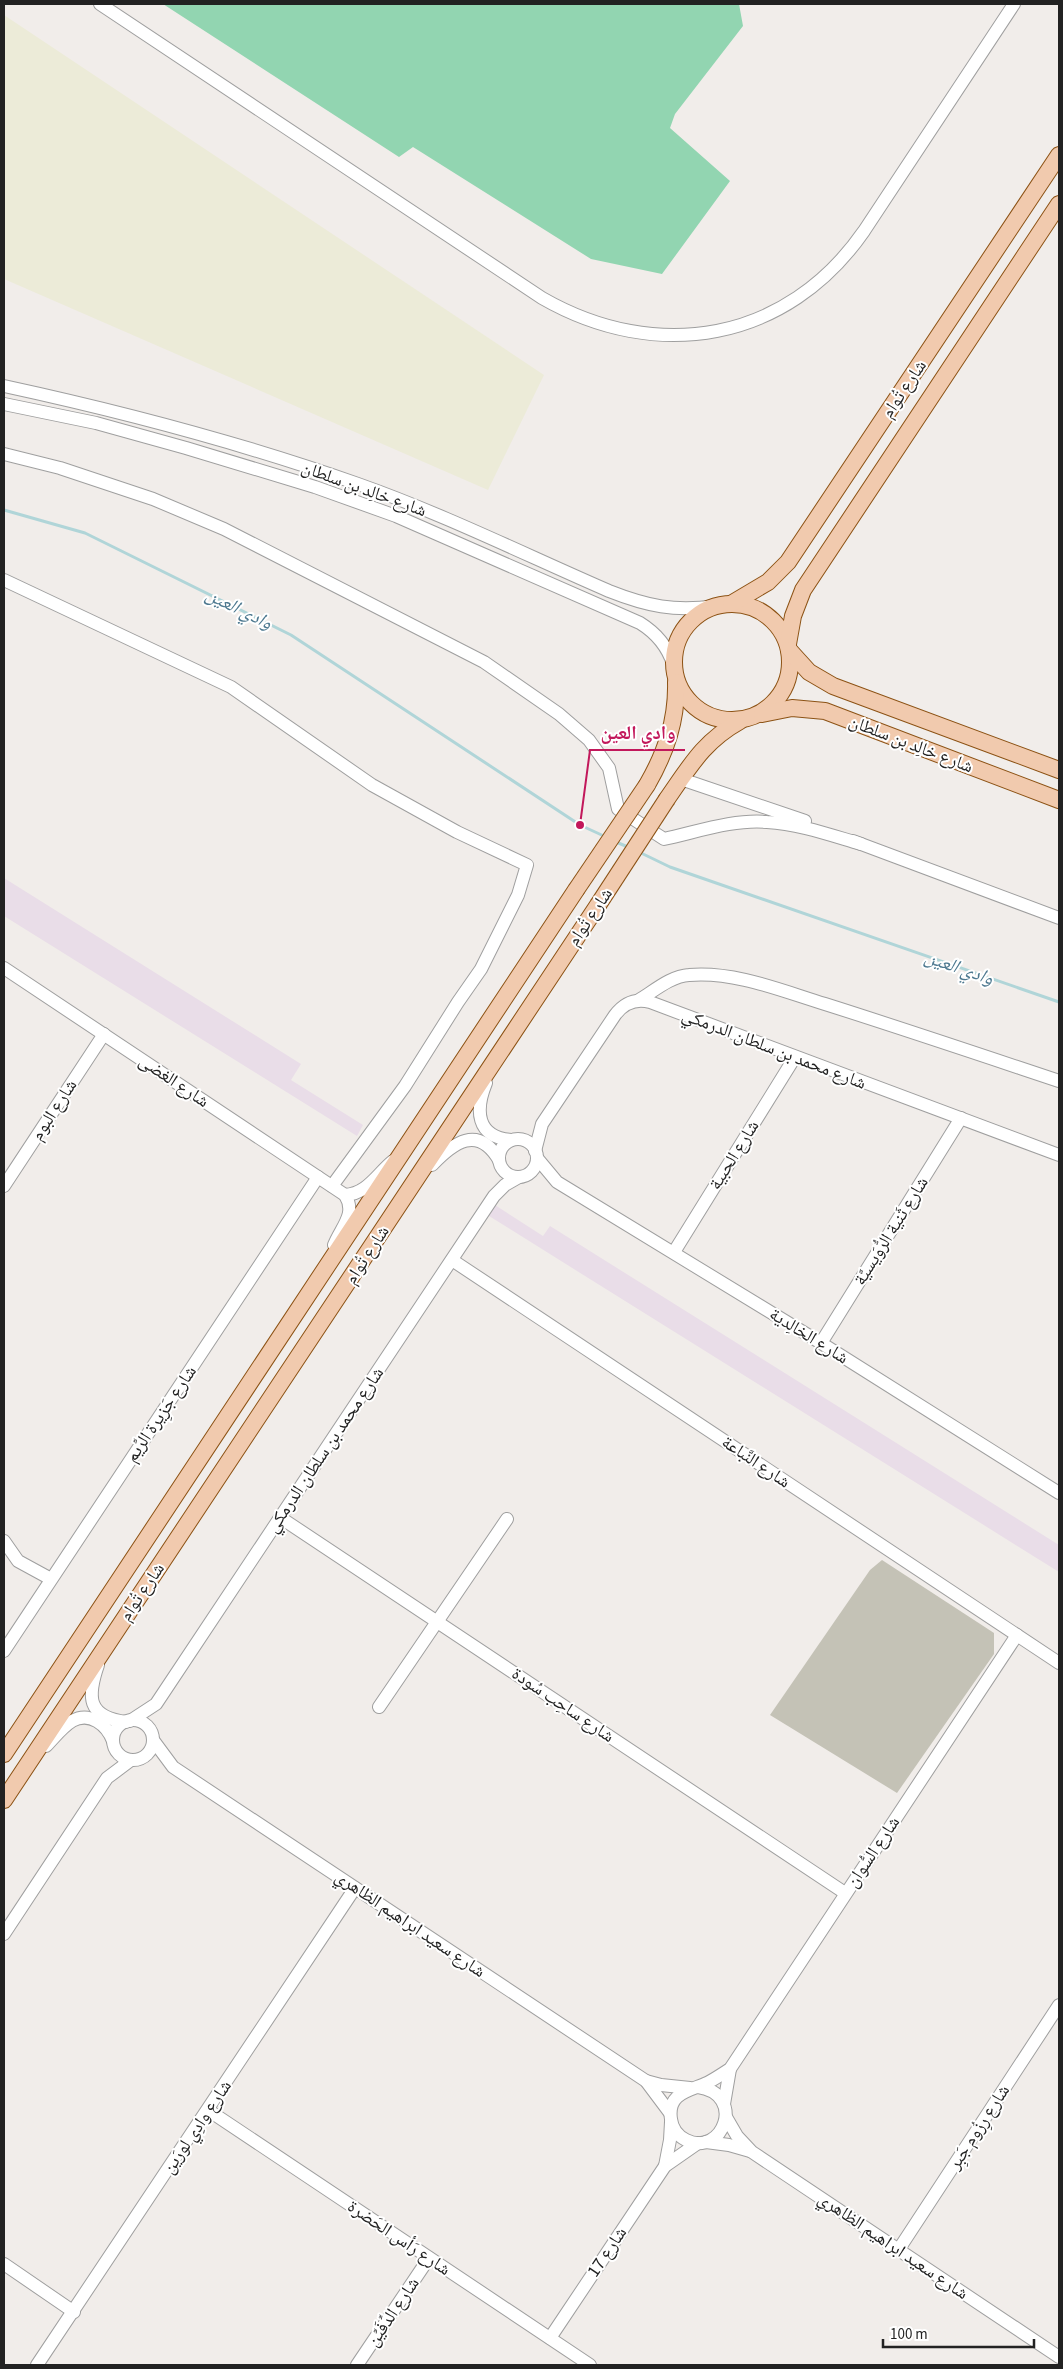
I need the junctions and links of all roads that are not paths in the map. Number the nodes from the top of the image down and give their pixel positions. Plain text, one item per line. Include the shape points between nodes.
1 (100, 4) edge
2 (1014, 4) edge
3 (1059, 155) edge
4 (1059, 204) edge
5 (4, 386) edge
6 (4, 404) edge
7 (4, 454) edge
8 (4, 580) edge
9 (723, 605) junction
10 (788, 647) junction
11 (675, 672) junction
12 (760, 714) junction
13 (740, 720) junction
14 (1059, 770) edge
15 (681, 779) junction
16 (1059, 800) edge
17 (861, 844) junction
18 (1059, 918) edge
19 (4, 968) edge
20 (639, 1000) junction
21 (104, 1034) junction
22 (795, 1057) junction
23 (494, 1062) junction
24 (1059, 1081) edge
25 (961, 1118) junction
26 (542, 1124) junction
27 (514, 1140) junction
28 (536, 1154) junction
29 (1059, 1155) edge
30 (401, 1156) junction
31 (499, 1162) junction
32 (318, 1177) junction
33 (522, 1177) junction
34 (557, 1182) junction
35 (414, 1183) junction
36 (4, 1186) edge
37 (332, 1186) junction
38 (345, 1195) junction
39 (494, 1196) junction
40 (674, 1252) junction
41 (331, 1259) junction
42 (452, 1260) junction
43 (821, 1343) junction
44 (1059, 1493) edge
45 (281, 1518) junction
46 (507, 1519) dead end
47 (4, 1541) edge
48 (51, 1579) junction
49 (438, 1621) junction
50 (1017, 1635) junction
51 (104, 1650) junction
52 (4, 1651) edge
53 (1059, 1664) edge
54 (156, 1704) junction
55 (380, 1707) dead end
56 (128, 1721) junction
57 (152, 1738) junction
58 (113, 1743) junction
59 (4, 1754) edge
60 (135, 1760) junction
61 (27, 1766) junction
62 (173, 1767) junction
63 (107, 1778) junction
64 (4, 1800) edge
65 (355, 1888) junction
66 (845, 1893) junction
67 (4, 1934) edge
68 (1059, 2005) edge
69 (730, 2069) junction
70 (646, 2081) junction
71 (694, 2087) junction
72 (724, 2104) junction
73 (208, 2110) junction
74 (671, 2117) junction
75 (726, 2117) junction
76 (702, 2143) junction
77 (752, 2152) junction
78 (664, 2166) junction
79 (899, 2249) junction
80 (429, 2258) junction
81 (4, 2264) edge
82 (74, 2312) junction
83 (550, 2338) junction
84 (1059, 2357) edge
85 (37, 2365) edge
86 (357, 2365) edge
87 (590, 2365) edge

1 - 2 street via 550,302 614,329 666,336 718,331 760,318 791,302 833,270 860,238
3 - 9 main road, شارع تُوام via 788,562 768,582
4 - 10 main road, شارع تُوام via 803,590 792,616
5 - 9 street, شارع خالِد بن سلطان via 190,431 358,484 642,603 680,609
6 - 11 street, شارع خالِد بن سلطان via 220,457 396,516 640,623 669,650
7 - 17 street via 60,468 153,499 224,529 484,662 559,714 589,740 609,768 618,808 664,839 730,824 765,822 790,824
8 - 37 street via 230,687 372,784 457,832 527,864 518,895 481,970 405,1086
9 - 10 main road via 746,605 759,610 781,630
9 - 11 main road via 701,612 685,628 675,648
10 - 12 main road via 790,669 785,687 775,703
10 - 14 main road, شارع خالِد بن سلطان via 809,672 834,686
11 - 13 main road via 683,694 694,707 708,716
11 - 30 main road, شارع تُوام, bridge via 673,725 647,786
12 - 13 main road
12 - 16 main road, شارع خالِد بن سلطان via 792,708 825,711
13 - 15 main road, شارع تُوام via 700,751
15 - 17 street via 794,817
15 - 23 main road, شارع تُوام, bridge
17 - 18 street
19 - 21 street, شارع الغضى
20 - 22 street, شارع محمد بن سلطان الدرمكي
20 - 24 street via 687,974 750,981
20 - 26 street via 621,1008
21 - 32 street, شارع الغضى
21 - 36 street, شارع البوم
22 - 25 street, شارع محمد بن سلطان الدرمكي
22 - 40 street, شارع الحبية
23 - 27 street via 480,1097 480,1120 496,1137
23 - 35 main road, شارع تُوام
25 - 29 street, شارع محمد بن سلطان الدرمكي
25 - 43 street, شارع ثَنية الرُّوَيسيَّة
26 - 27 street
26 - 28 street
27 - 28 street via 528,1143
27 - 31 street via 503,1146
28 - 33 street via 534,1169
28 - 34 street, شارع الخالِدية
30 - 38 street via 364,1189
30 - 41 main road, شارع تُوام
31 - 33 street via 505,1172
31 - 35 street via 489,1146 466,1140 444,1152
31 - 39 street, شارع محمد بن سلطان الدرمكي
32 - 37 street, شارع الغضى
32 - 48 street, شارع جَزِيرة الرِّيم
33 - 34 street, شارع الخالِدية
33 - 39 street, شارع محمد بن سلطان الدرمكي via 505,1185
34 - 40 street, شارع الخالِدية
35 - 51 main road, شارع تُوام
37 - 38 street, شارع الغضى
38 - 41 street via 350,1215 338,1236
39 - 42 street, شارع محمد بن سلطان الدرمكي
40 - 43 street, شارع الخالِدية
41 - 59 main road, شارع تُوام
42 - 45 street, شارع محمد بن سلطان الدرمكي
42 - 50 street, شارع النَّباعة
43 - 44 street, شارع الخالِدية
45 - 49 street, شارع ساحِب سُودة
45 - 54 street, شارع محمد بن سلطان الدرمكي
46 - 49 street
47 - 48 street via 18,1560
48 - 52 street, شارع جَزِيرة الرِّيم
49 - 55 street
49 - 66 street, شارع ساحِب سُودة
50 - 53 street, شارع النَّباعة
50 - 66 street, شارع السُّوان
51 - 56 street via 91,1686 92,1701 106,1718
51 - 61 main road, شارع تُوام
54 - 56 street, شارع محمد بن سلطان الدرمكي
54 - 57 street, شارع محمد بن سلطان الدرمكي
56 - 57 street via 146,1726
56 - 58 street via 116,1730
57 - 60 street via 149,1752
57 - 62 street, شارع سعيد ابراهيم الظاهري
58 - 60 street via 120,1756
58 - 61 street via 98,1721 90,1718 74,1720
58 - 63 street
60 - 62 street, شارع سعيد ابراهيم الظاهري
60 - 63 street
61 - 64 main road, شارع تُوام
62 - 65 street, شارع سعيد ابراهيم الظاهري
63 - 67 street
65 - 70 street, شارع سعيد ابراهيم الظاهري
65 - 73 street, شارع وادِي لورَين
66 - 69 street, شارع السُّوان
68 - 79 street, شارع رِزُوم جَبِر
69 - 71 street, شارع السُّوان
69 - 72 street, شارع السُّوان
70 - 71 street, شارع سعيد ابراهيم الظاهري via 660,2086
70 - 74 street, شارع سعيد ابراهيم الظاهري
71 - 72 street via 713,2091
71 - 74 street via 676,2097
72 - 75 street
73 - 80 street, شارع رَأس الحَضرة
73 - 82 street, شارع وادِي لورَين
74 - 76 street via 674,2129 684,2139
74 - 78 street, شارع 17
75 - 76 street via 720,2132
75 - 77 street, شارع سعيد ابراهيم الظاهري
76 - 77 street, شارع سعيد ابراهيم الظاهري via 729,2145
76 - 78 street, شارع 17
77 - 79 street, شارع سعيد ابراهيم الظاهري
78 - 83 street, شارع 17
79 - 84 street, شارع سعيد ابراهيم الظاهري
80 - 83 street, شارع رَأس الحَضرة
80 - 86 street, شارع الدِّفَيِّن
81 - 82 street
82 - 85 street, شارع وادِي لورَين
83 - 87 street, شارع رَأس الحَضرة

